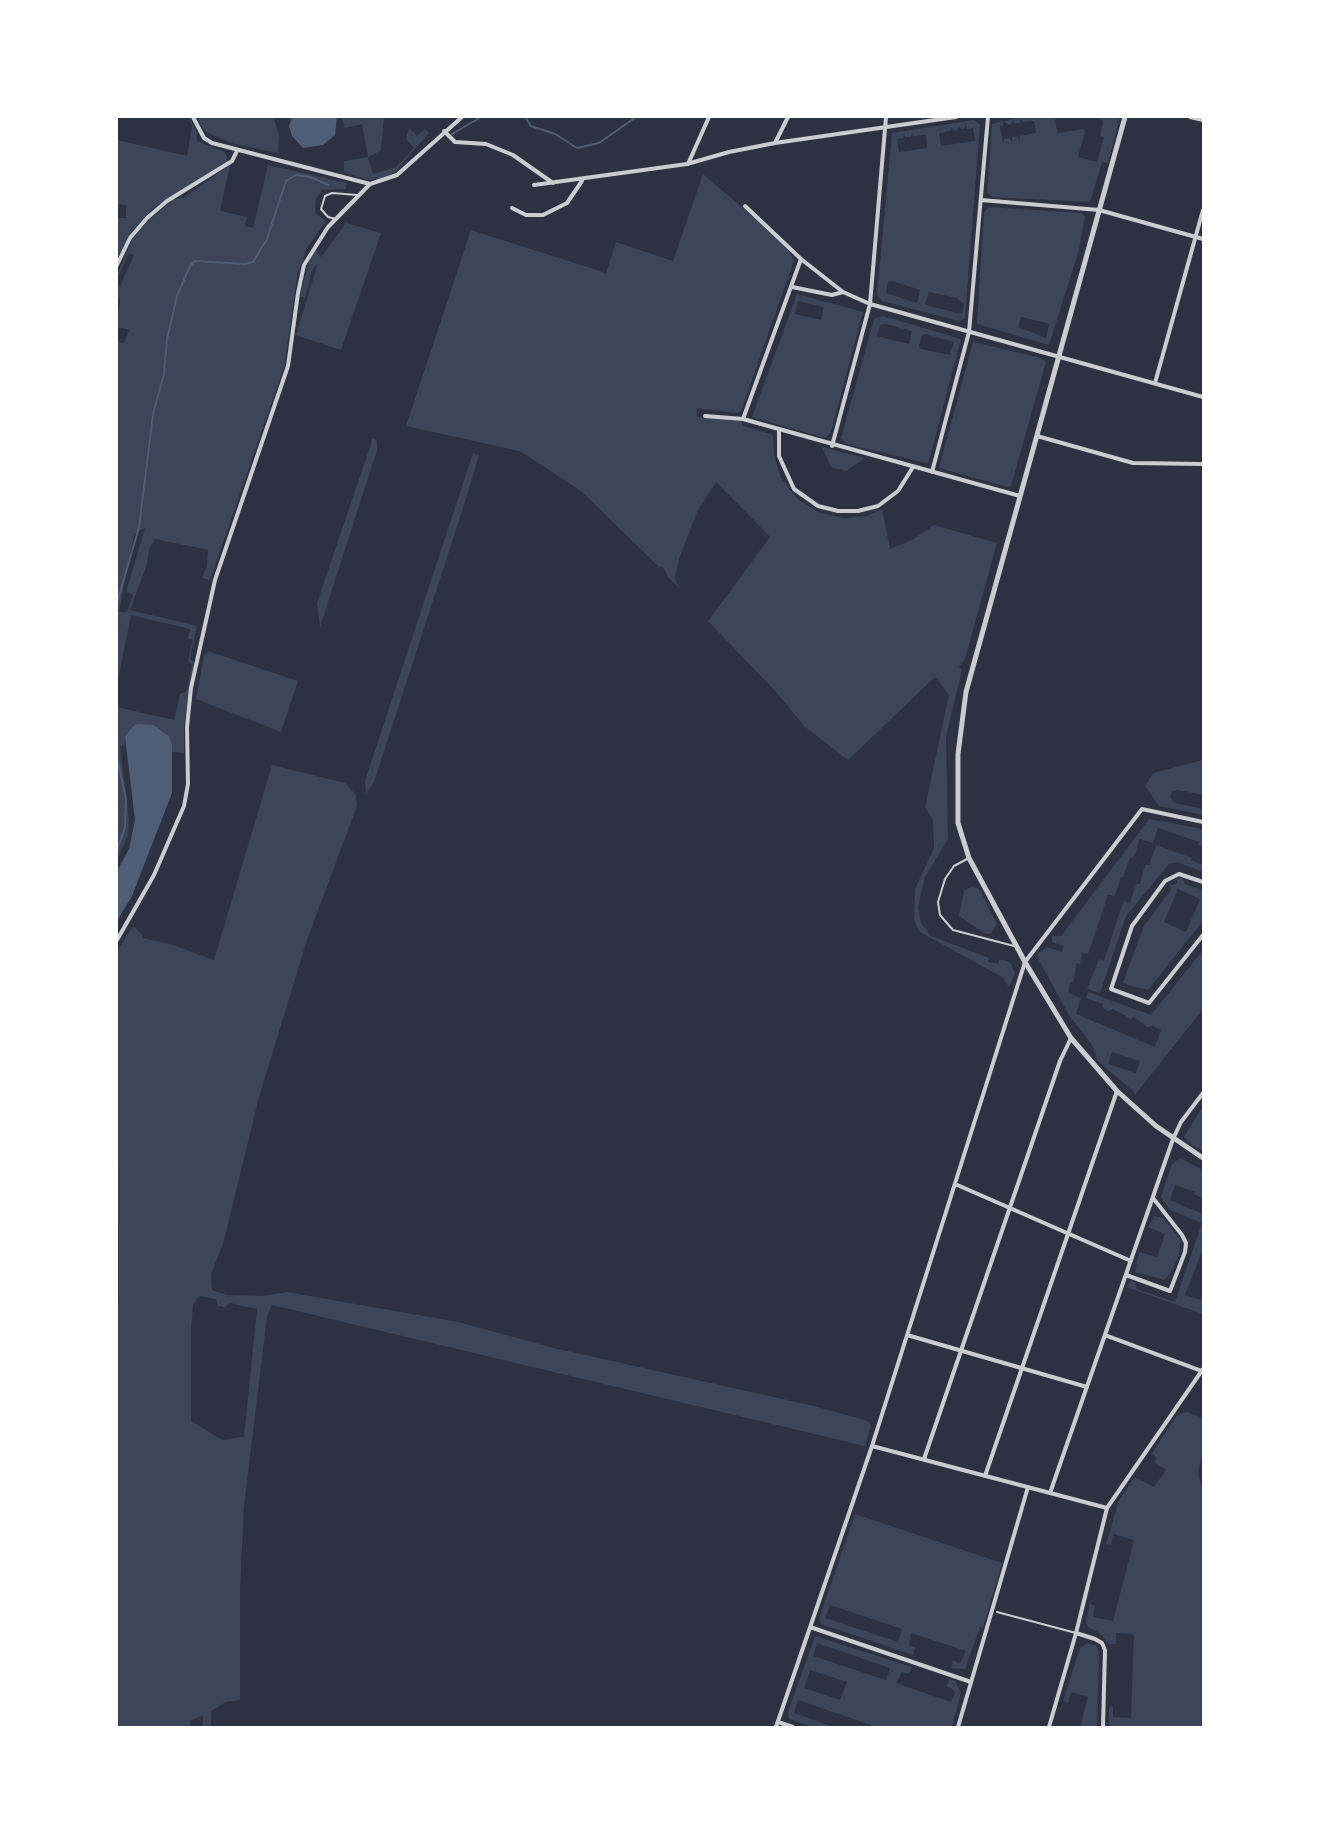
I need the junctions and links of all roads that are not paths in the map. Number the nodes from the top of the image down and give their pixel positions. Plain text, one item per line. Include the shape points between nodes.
1 (193, 117) edge
2 (462, 117) edge
3 (710, 117) edge
4 (788, 117) edge
5 (886, 117) edge
6 (956, 117) edge
7 (988, 117) edge
8 (1125, 117) edge
9 (1190, 117) edge
10 (1203, 120) edge
11 (884, 127) junction
12 (444, 130) junction
13 (775, 143) junction
14 (237, 151) junction
15 (687, 164) junction
16 (583, 180) junction
17 (553, 183) junction
18 (370, 184) junction
19 (534, 185) dead end
20 (360, 195) junction
21 (981, 200) junction
22 (745, 206) dead end
23 (512, 208) dead end
24 (1099, 210) junction
25 (1203, 210) edge
26 (336, 219) junction
27 (1196, 237) junction
28 (1203, 239) edge
29 (801, 259) junction
30 (117, 265) edge
31 (792, 287) junction
32 (843, 292) junction
33 (870, 304) junction
34 (969, 332) junction
35 (1059, 356) junction
36 (1155, 383) junction
37 (1203, 397) edge
38 (705, 416) dead end
39 (743, 419) junction
40 (779, 431) junction
41 (1036, 436) junction
42 (832, 446) junction
43 (1203, 464) edge
44 (913, 467) junction
45 (932, 472) junction
46 (1020, 496) junction
47 (1203, 822) edge
48 (969, 858) junction
49 (1203, 882) edge
50 (1203, 935) edge
51 (117, 940) edge
52 (1017, 947) junction
53 (1025, 962) junction
54 (1071, 1038) junction
55 (1117, 1091) junction
56 (1202, 1096) edge
57 (1173, 1139) junction
58 (1203, 1158) edge
59 (955, 1184) junction
60 (1153, 1198) junction
61 (1010, 1208) junction
62 (1068, 1233) junction
63 (1131, 1261) junction
64 (1126, 1275) junction
65 (907, 1335) junction
66 (1105, 1335) junction
67 (961, 1350) junction
68 (1022, 1368) junction
69 (1202, 1370) edge
70 (1087, 1387) junction
71 (872, 1446) junction
72 (924, 1460) junction
73 (985, 1476) junction
74 (1028, 1487) junction
75 (1050, 1493) junction
76 (1107, 1508) junction
77 (997, 1612) dead end
78 (810, 1627) junction
79 (1076, 1634) junction
80 (971, 1682) junction
81 (777, 1724) edge
82 (794, 1727) edge
83 (958, 1727) edge
84 (1049, 1727) edge
85 (1103, 1727) edge

1 - 14 street via 204,138
2 - 12 street
3 - 15 street
4 - 13 street
5 - 11 street
6 - 11 street
7 - 21 street
8 - 24 street
9 - 10 street
11 - 13 street
11 - 33 street
12 - 17 street via 455,142 486,144 513,155
12 - 18 street via 397,175
13 - 15 street
14 - 18 street
14 - 30 street via 232,161 147,218 130,238
15 - 16 street
16 - 17 street
16 - 23 street via 567,202 543,215 526,215
17 - 19 street
18 - 20 street
20 - 26 street
20 - 26 lane via 325,196 321,209
21 - 24 street
21 - 34 street
22 - 29 street
24 - 27 street
24 - 35 street
25 - 27 street
26 - 51 street via 304,265 288,366 214,580 191,688 184,806 154,875
27 - 28 street
27 - 36 street
29 - 31 street
29 - 32 street
31 - 32 street via 832,295
31 - 39 street
32 - 33 street
33 - 34 street
33 - 42 street
34 - 35 street
34 - 45 street
35 - 36 street
35 - 41 street
36 - 37 street
38 - 39 street
39 - 40 street
40 - 42 street
40 - 44 street via 779,456 794,489 818,506 858,512 878,506 898,491
41 - 43 street via 1133,463
41 - 46 street
42 - 44 street
44 - 45 street
45 - 46 street
46 - 48 street via 966,692 957,763 958,824
47 - 53 street via 1142,809
48 - 52 street
48 - 52 lane via 954,866 945,879 938,902 940,915 953,930
49 - 50 street via 1179,874 1165,881 1132,926 1111,989 1149,1003
52 - 53 street
53 - 54 street
53 - 59 street
54 - 55 street
54 - 61 street
55 - 57 street
55 - 62 street
56 - 57 street
57 - 58 street
57 - 60 street
59 - 61 street
59 - 65 street
60 - 63 street
60 - 64 street via 1182,1235 1185,1252 1170,1291
61 - 62 street
61 - 67 street
62 - 63 street
62 - 68 street
63 - 64 street
64 - 66 street
65 - 67 street
65 - 71 street
66 - 69 street
66 - 70 street
67 - 68 street
67 - 72 street
68 - 70 street
68 - 73 street
69 - 76 street
70 - 75 street
71 - 72 street
71 - 78 street
72 - 73 street
73 - 74 street
74 - 75 street
74 - 80 street
75 - 76 street
76 - 79 street
77 - 79 lane
78 - 80 street
78 - 81 street
79 - 84 street
79 - 85 street via 1095,1638 1105,1650
80 - 83 street
81 - 82 street

